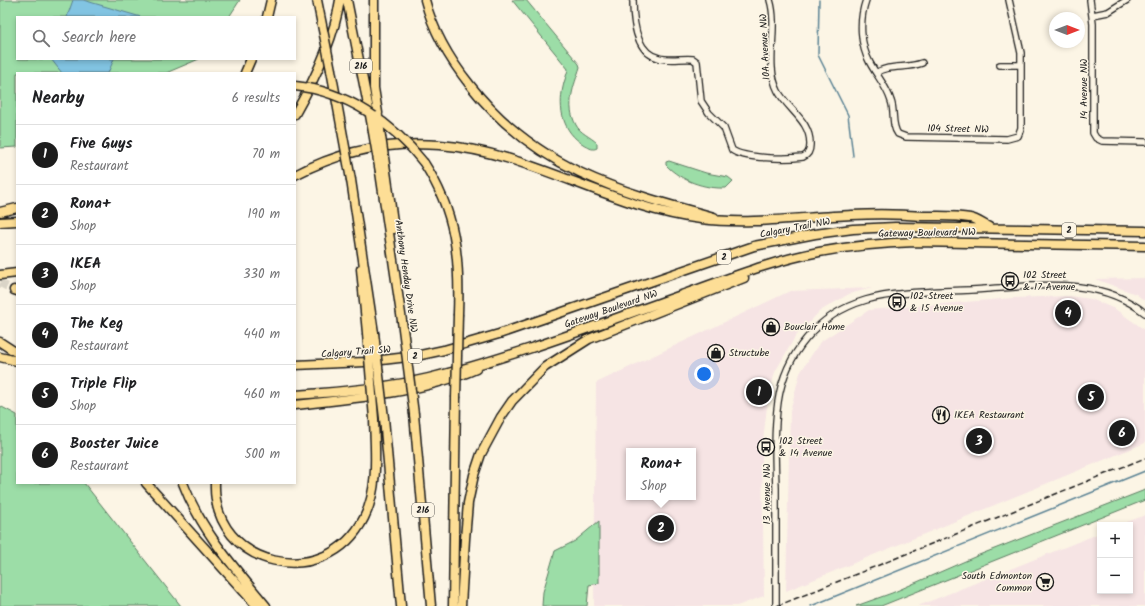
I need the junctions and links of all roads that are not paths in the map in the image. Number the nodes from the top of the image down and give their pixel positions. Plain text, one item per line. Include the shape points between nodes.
1 (271, 0) edge
2 (317, 0) edge
3 (340, 0) edge
4 (347, 0) edge
5 (374, 0) edge
6 (425, 0) edge
7 (633, 0) edge
8 (770, 0) edge
9 (866, 0) edge
10 (1009, 0) edge
11 (1090, 0) edge
12 (1127, 0) edge
13 (1092, 15) junction
14 (267, 16) edge
15 (251, 60) edge
16 (922, 63) dead end
17 (1000, 65) dead end
18 (1021, 65) junction
19 (245, 72) edge
20 (876, 73) junction
21 (296, 86) edge
22 (296, 112) edge
23 (374, 114) junction
24 (1145, 142) edge
25 (296, 174) edge
26 (16, 208) edge
27 (0, 212) edge
28 (728, 220) junction
29 (0, 222) edge
30 (16, 222) edge
31 (994, 229) junction
32 (1145, 231) edge
33 (1111, 245) junction
34 (1145, 246) edge
35 (1145, 251) edge
36 (760, 267) junction
37 (16, 273) edge
38 (0, 275) edge
39 (1145, 312) edge
40 (371, 333) junction
41 (3, 344) edge
42 (465, 344) joint
43 (522, 350) junction
44 (16, 353) edge
45 (0, 357) edge
46 (16, 361) edge
47 (296, 365) edge
48 (296, 395) edge
49 (296, 405) edge
50 (147, 484) edge
51 (183, 484) edge
52 (215, 484) edge
53 (257, 606) edge
54 (266, 606) edge
55 (401, 606) edge
56 (431, 606) edge
57 (453, 606) edge
58 (461, 606) edge
59 (776, 606) edge

1 - 14 highway
2 - 40 highway, bridge via 357,213
3 - 22 highway via 331,36 318,70
4 - 23 highway, Anthony Henday Drive NW / 216
5 - 23 highway
6 - 28 highway via 437,32 465,79 498,118 536,149 607,184 646,198
7 - 8 street, 10A Avenue NW via 636,29 642,45 648,52 657,58 693,59 697,62 701,100 708,113 724,128 732,150 753,156 799,157 807,154 810,146 808,131 801,118 781,97 775,84 773,16
9 - 20 street via 862,19 863,42 866,55
10 - 18 street via 1020,48
11 - 13 street, 14 Avenue NW
12 - 13 street via 1108,12
13 - 24 street, 14 Avenue NW via 1092,130 1096,138 1106,141
15 - 19 highway
16 - 20 street via 910,67 884,69
17 - 18 street
18 - 20 street, 104 Street NW via 1021,128 1018,136 1007,139 914,137 898,134 890,99
21 - 57 highway, bridge via 329,93 363,109 401,137 424,163 444,199 455,235 458,258 458,314
23 - 56 highway, Anthony Henday Drive NW / 216, bridge via 414,414
25 - 28 highway via 353,151 388,145 442,145 482,151 634,204 679,216 703,220
26 - 27 highway
28 - 31 highway via 902,214 970,218
29 - 30 highway
31 - 32 highway, Calgary Trail NW / 2
31 - 42 highway, Calgary Trail NW / 2 via 860,228 783,239 754,246
33 - 34 highway, Gateway Boulevard NW / 2
33 - 35 highway
33 - 36 highway, Gateway Boulevard NW / 2 via 880,243 820,252
36 - 43 highway, Gateway Boulevard NW / 2
36 - 58 highway via 742,279 589,339 545,367 512,401 481,454 474,475 465,532
37 - 38 highway
39 - 59 street, 13 Avenue NW via 1113,294 1078,286 1046,286 879,296 850,305 823,321 804,340 789,363 777,407
40 - 52 highway, bridge via 375,478 364,518 345,544 318,560 302,563 268,560 245,547 228,528 218,505
40 - 55 highway, bridge via 384,418
41 - 44 highway
42 - 47 highway, Calgary Trail SW / 2 via 432,353 383,360 334,365
43 - 48 highway, Gateway Boulevard NW / 2 via 464,368 404,382 347,391
43 - 49 highway via 473,371 441,381 374,395
45 - 46 highway
50 - 53 highway
51 - 54 highway via 212,539

